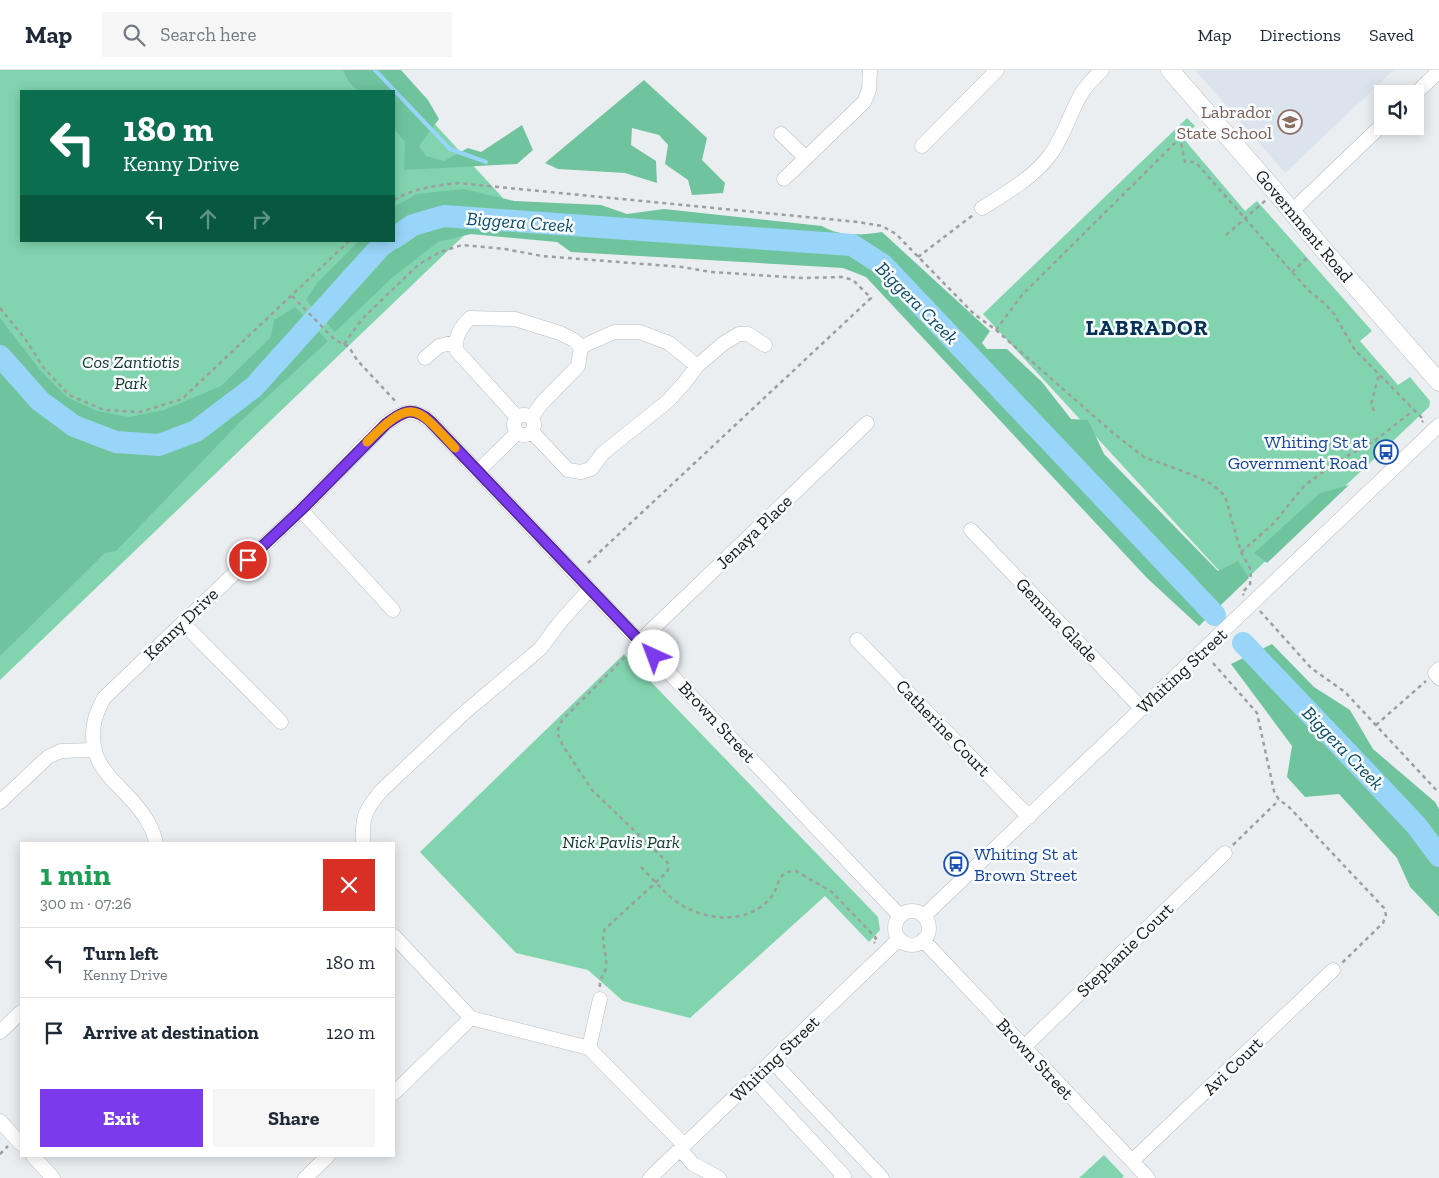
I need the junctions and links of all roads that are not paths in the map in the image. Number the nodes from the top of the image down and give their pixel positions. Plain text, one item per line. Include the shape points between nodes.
1 (870, 70) edge
2 (997, 70) edge
3 (1102, 70) edge
4 (1170, 70) edge
5 (1439, 72) edge
6 (1424, 86) edge
7 (1374, 133) edge
8 (781, 134) dead end
9 (922, 146) dead end
10 (806, 158) junction
11 (784, 179) dead end
12 (982, 208) road end
13 (1292, 211) junction
14 (455, 342) junction
15 (765, 345) dead end
16 (581, 347) junction
17 (425, 358) dead end
18 (697, 366) junction
19 (1439, 382) edge
20 (401, 414) joint
21 (517, 417) junction
22 (532, 417) junction
23 (867, 423) dead end
24 (1439, 424) edge
25 (532, 432) junction
26 (517, 433) junction
27 (477, 472) junction
28 (301, 510) junction
29 (971, 530) dead end
30 (590, 589) junction
31 (393, 610) dead end
32 (183, 623) junction
33 (857, 640) dead end
34 (640, 641) junction
35 (1142, 709) junction
36 (281, 722) dead end
37 (93, 750) junction
38 (0, 802) edge
39 (1029, 817) junction
40 (362, 840) dead end
41 (156, 842) edge
42 (1225, 853) road end
43 (900, 916) junction
44 (924, 916) junction
45 (395, 937) edge
46 (899, 939) junction
47 (924, 940) junction
48 (1333, 970) road end
49 (600, 999) road end
50 (20, 1013) edge
51 (471, 1018) junction
52 (0, 1032) edge
53 (1024, 1047) junction
54 (589, 1048) junction
55 (772, 1061) junction
56 (754, 1079) junction
57 (395, 1092) edge
58 (0, 1121) edge
59 (20, 1143) edge
60 (682, 1147) junction
61 (34, 1157) edge
62 (327, 1157) edge
63 (1132, 1161) junction
64 (54, 1178) edge
65 (305, 1178) edge
66 (650, 1178) edge
67 (718, 1178) edge
68 (841, 1178) edge
69 (882, 1178) edge
70 (1148, 1178) edge

1 - 10 street via 869,90 864,102
2 - 9 street
3 - 12 street via 1086,86 1044,162 1004,195
4 - 13 main road, Government Road
5 - 6 street
7 - 13 street
8 - 10 street
10 - 11 street
13 - 19 main road, Government Road
14 - 16 street via 462,326 470,318 515,319 560,333
14 - 17 street via 439,346
14 - 21 street via 457,351
15 - 18 street via 748,334 739,334
16 - 18 street via 614,332 640,332 669,343
16 - 22 street via 578,366
18 - 25 street via 668,401 603,453 591,469 581,472 568,470
20 - 27 street, Brown Street via 411,411 423,415
20 - 28 street, Kenny Drive via 386,424
21 - 22 street via 524,414
21 - 26 street via 514,425
22 - 25 street via 535,424
23 - 34 street, Jenaya Place
24 - 35 street, Whiting Street
25 - 26 street via 524,436
26 - 27 street
27 - 30 street, Brown Street
28 - 31 street
28 - 32 street, Kenny Drive
29 - 35 street, Gemma Glade
30 - 34 street, Brown Street
30 - 40 street via 540,649 464,713 382,790 365,813
32 - 36 street
32 - 37 street, Kenny Drive via 104,698 94,722
33 - 39 street, Catherine Court
34 - 43 street, Brown Street
35 - 39 street, Whiting Street
37 - 38 street via 61,751 48,757
37 - 41 street via 102,769 143,814
39 - 44 street, Whiting Street
42 - 53 street, Stephanie Court
43 - 44 street via 912,911
43 - 46 street via 895,925
44 - 47 street via 928,925
45 - 51 street
46 - 47 street via 911,944
46 - 55 street, Whiting Street
47 - 53 street, Brown Street
48 - 63 street, Avi Court
49 - 54 street
50 - 52 street
51 - 54 street
51 - 57 street
53 - 63 street, Brown Street
54 - 60 street
55 - 56 street, Whiting Street
55 - 69 street
56 - 60 street, Whiting Street
56 - 68 street via 844,1176
58 - 59 street
60 - 66 street, Whiting Street
60 - 67 street via 693,1164
61 - 64 street
62 - 65 street
63 - 70 street, Brown Street

